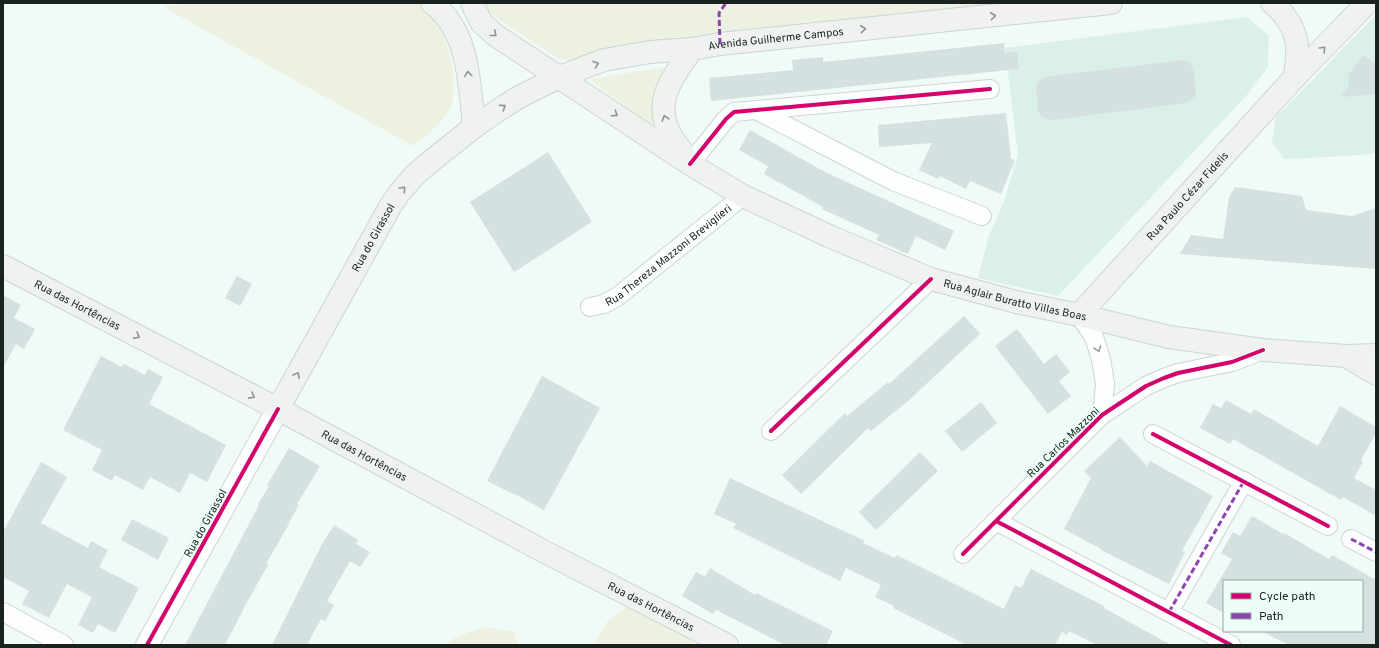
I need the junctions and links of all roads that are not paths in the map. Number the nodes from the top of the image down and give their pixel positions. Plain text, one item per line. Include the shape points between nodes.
1 (432, 3) edge
2 (472, 3) edge
3 (1112, 3) edge
4 (1272, 3) edge
5 (1367, 3) edge
6 (692, 49) junction
7 (559, 77) junction
8 (1295, 77) junction
9 (990, 89) dead end
10 (756, 110) junction
11 (474, 127) junction
12 (690, 164) junction
13 (743, 196) junction
14 (982, 216) dead end
15 (3, 266) edge
16 (931, 280) junction
17 (590, 307) dead end
18 (1079, 315) junction
19 (1263, 350) junction
20 (1376, 355) edge
21 (1346, 356) junction
22 (1376, 374) edge
23 (278, 409) junction
24 (1102, 415) junction
25 (771, 431) dead end
26 (1153, 434) dead end
27 (1244, 481) junction
28 (996, 521) junction
29 (1328, 526) dead end
30 (1351, 539) dead end
31 (1376, 552) edge
32 (963, 554) dead end
33 (3, 612) edge
34 (1169, 612) junction
35 (64, 645) edge
36 (147, 645) edge
37 (726, 645) edge
38 (1231, 645) edge

11 -> 1 main road via 468,69 460,40 452,24
2 -> 7 main road via 481,22 495,35
6 -> 3 main road, Avenida Guilherme Campos
4 - 8 main road via 1291,24 1297,46
8 -> 5 main road, Rua Paulo Cézar Fidelis
7 -> 6 main road, Avenida Guilherme Campos via 604,60 650,52
12 -> 6 main road via 668,130 663,112 664,96 672,78
11 -> 7 main road, Rua do Girassol via 519,97
7 -> 12 main road, Rua Aglair Buratto Villas Boas
8 - 18 main road, Rua Paulo Cézar Fidelis
9 - 10 street
10 - 12 street via 734,112
10 - 14 street via 893,181
23 -> 11 main road, Rua do Girassol via 391,204 415,175
12 - 13 main road, Rua Aglair Buratto Villas Boas
13 - 16 main road, Rua Aglair Buratto Villas Boas
13 - 17 street, Rua Thereza Mazzoni Breviglieri via 617,296 604,304
15 -> 23 main road, Rua das Hortências
16 - 18 main road, Rua Aglair Buratto Villas Boas
16 - 25 street
18 - 19 main road, Rua Aglair Buratto Villas Boas via 1169,337
18 -> 24 street, Rua Carlos Mazzoni via 1094,337 1102,360 1105,384
19 - 21 main road, Rua Aglair Buratto Villas Boas
19 - 24 street, Rua Carlos Mazzoni via 1232,362 1164,378 1146,386
20 - 21 main road, Rua Aglair Buratto Villas Boas
21 - 22 main road
23 - 36 street, Rua do Girassol
23 - 37 main road, Rua das Hortências via 545,552
24 - 28 street, Rua Carlos Mazzoni
26 - 27 street
27 - 29 street
27 - 34 street
28 - 32 street, Rua Carlos Mazzoni
28 - 34 street
30 - 31 street
33 - 35 street
34 - 38 street

